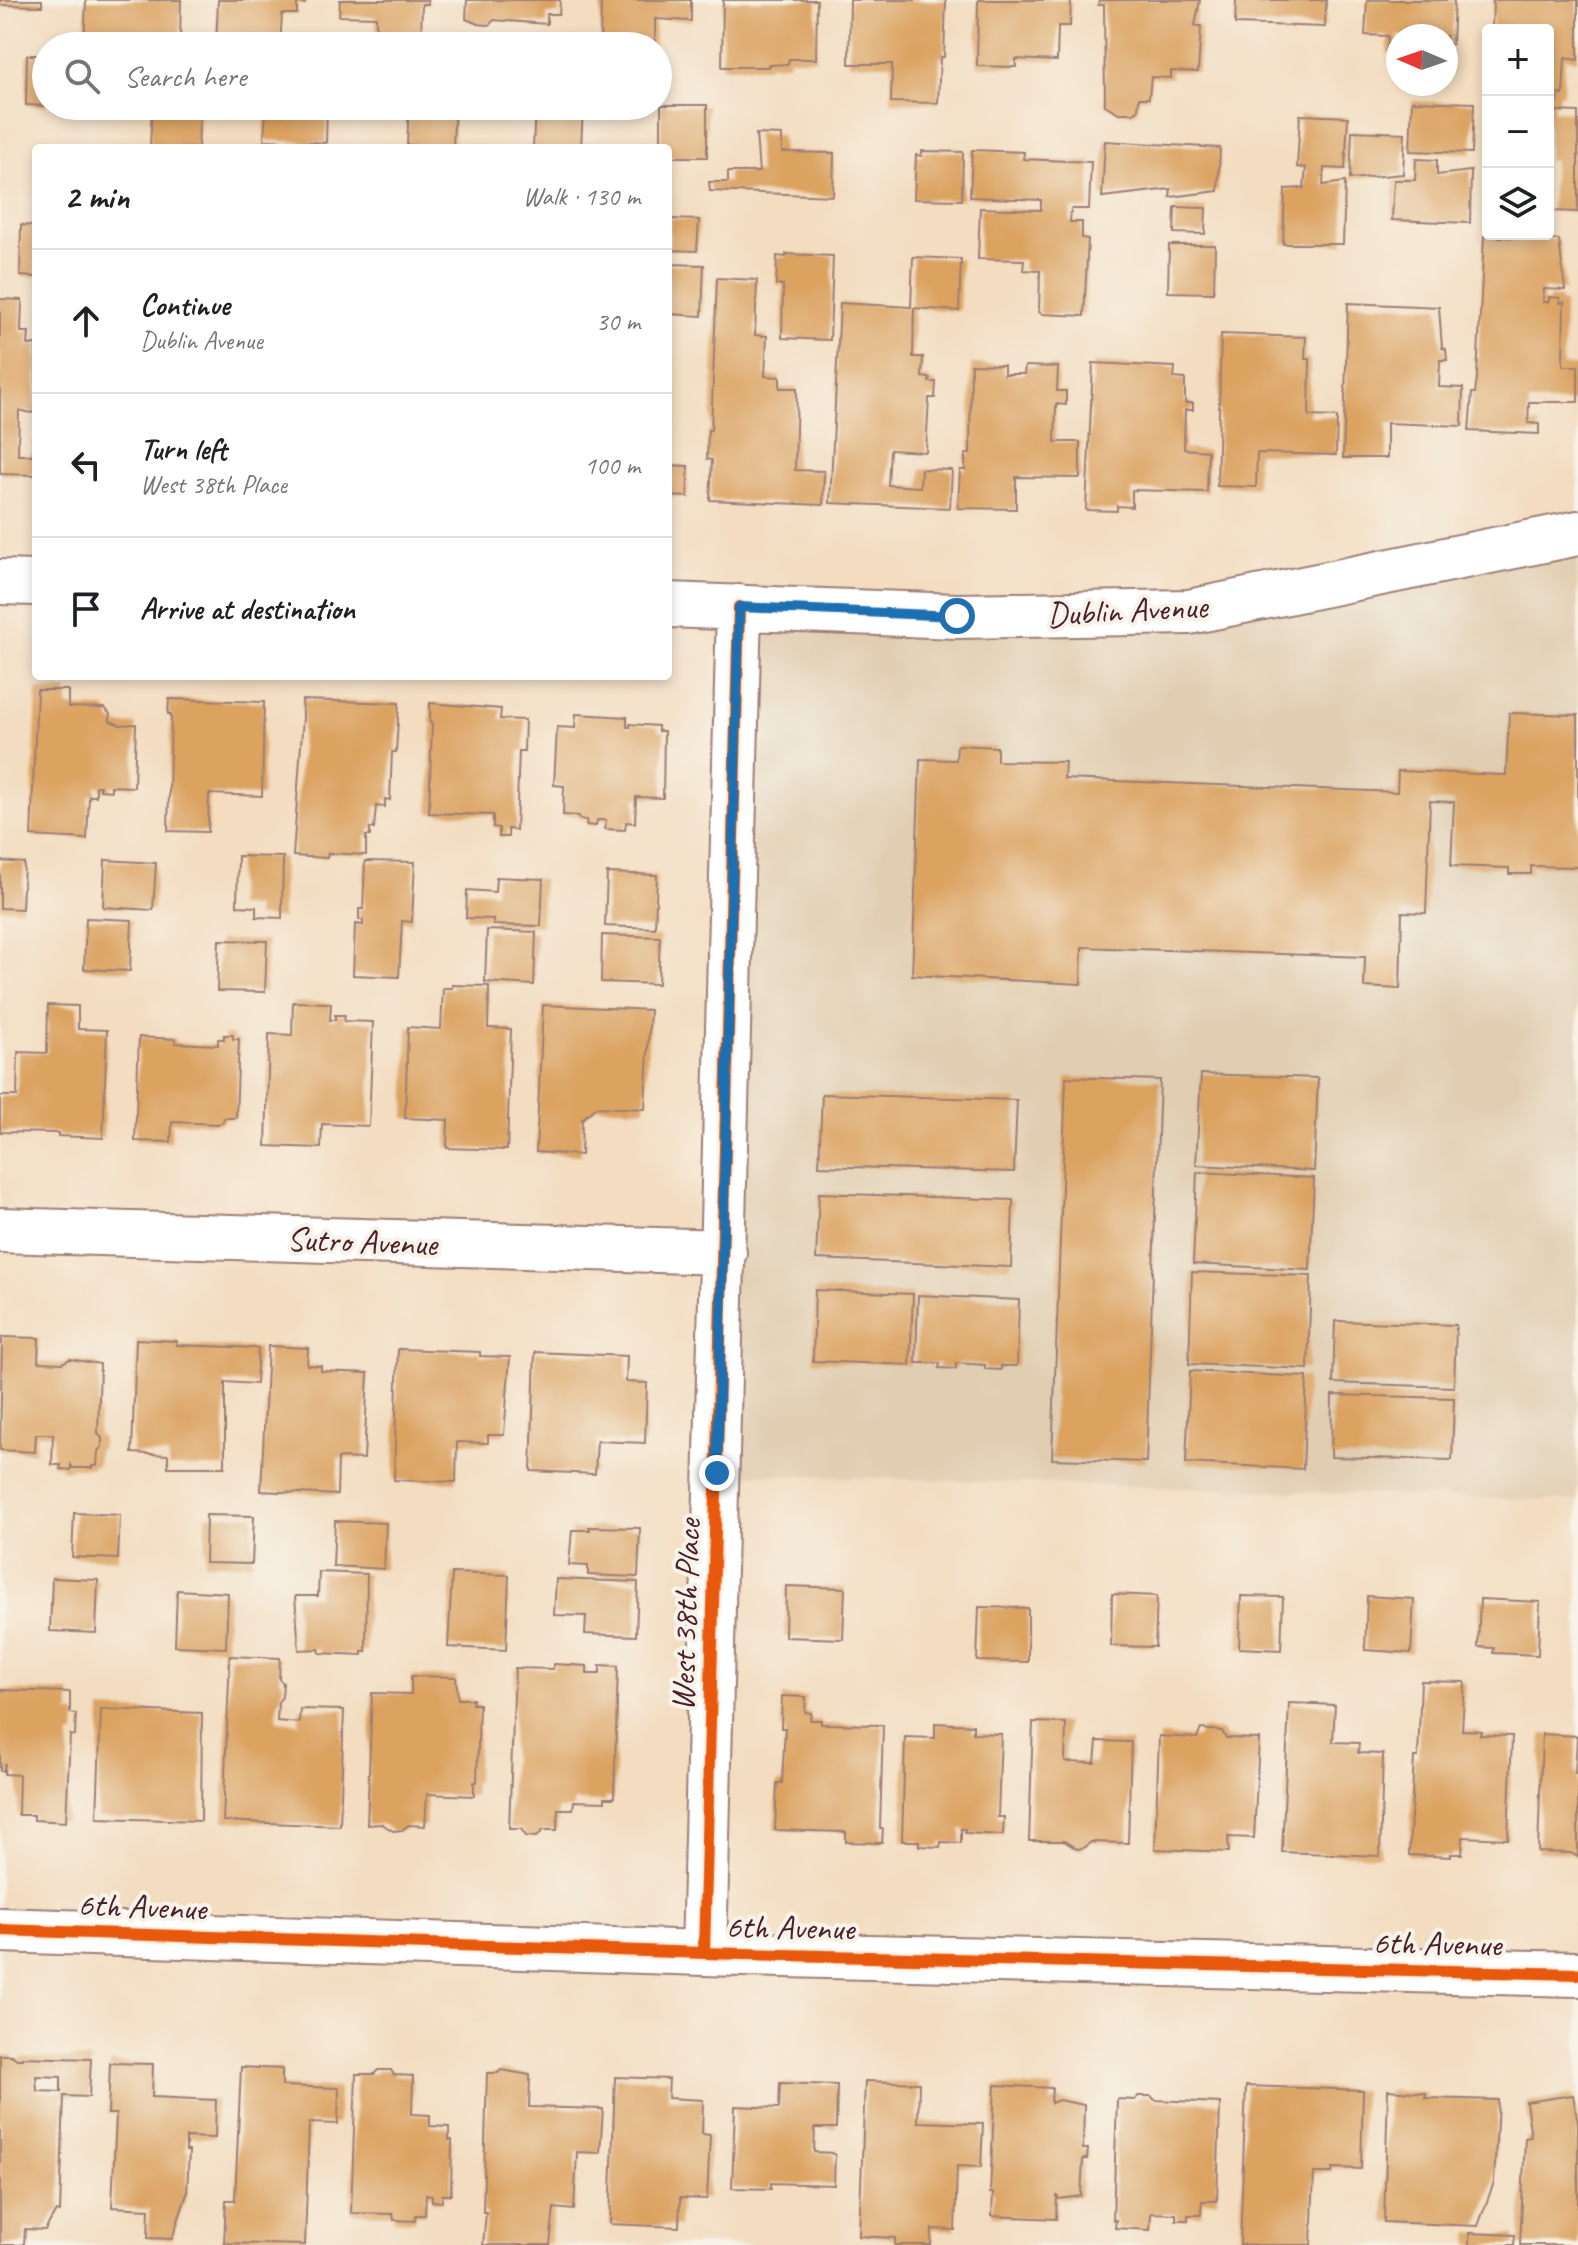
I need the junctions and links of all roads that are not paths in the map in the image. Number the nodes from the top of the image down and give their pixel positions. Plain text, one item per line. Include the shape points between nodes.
1 (1578, 533) edge
2 (0, 582) edge
3 (32, 583) edge
4 (672, 605) edge
5 (739, 607) junction
6 (0, 1230) edge
7 (724, 1252) junction
8 (0, 1930) edge
9 (704, 1953) junction
10 (1578, 1974) edge

1 - 5 street, Dublin Avenue via 1189,612 957,616
2 - 3 street
4 - 5 street, Dublin Avenue
5 - 7 street, West 38th Place
6 - 7 street, Sutro Avenue
7 - 9 street, West 38th Place
8 - 9 street, 6th Avenue
9 - 10 street, 6th Avenue

